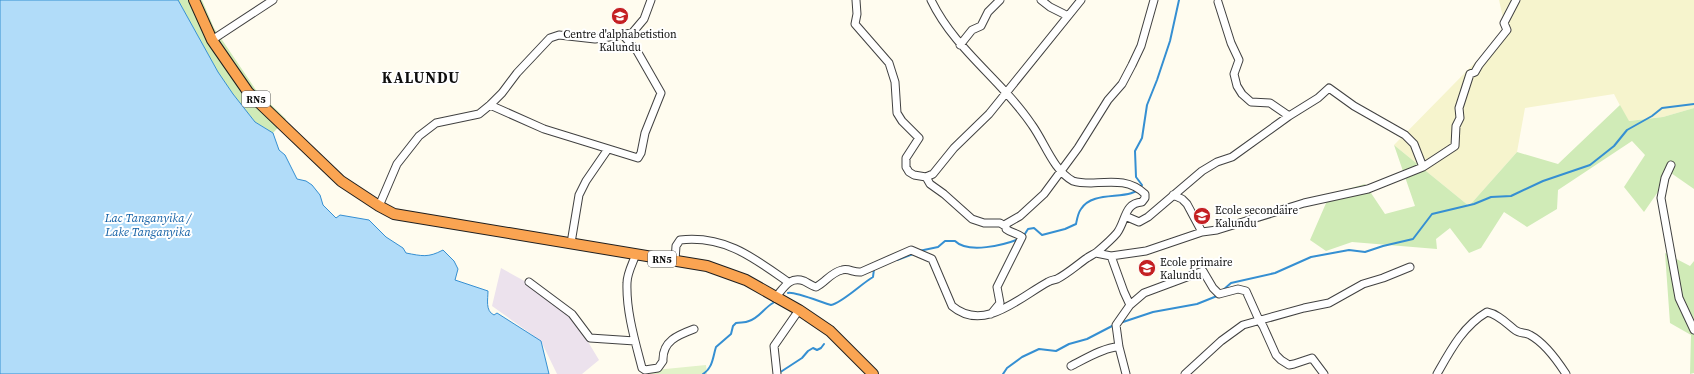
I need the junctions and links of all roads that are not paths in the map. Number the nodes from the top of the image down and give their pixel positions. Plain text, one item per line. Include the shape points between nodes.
1 (194, 0) edge
2 (273, 0) edge
3 (651, 0) edge
4 (856, 0) edge
5 (931, 0) edge
6 (1000, 0) edge
7 (1041, 0) edge
8 (1081, 0) edge
9 (1154, 0) edge
10 (1516, 0) edge
11 (1218, 2) dead end
12 (1068, 16) junction
13 (623, 35) junction
14 (212, 40) junction
15 (960, 45) junction
16 (1005, 93) junction
17 (490, 105) junction
18 (1289, 116) junction
19 (608, 149) junction
20 (1671, 165) dead end
21 (1423, 167) junction
22 (1061, 170) junction
23 (926, 177) junction
24 (1173, 195) junction
25 (379, 206) junction
26 (1125, 216) junction
27 (1005, 226) junction
28 (1202, 232) junction
29 (571, 243) junction
30 (1096, 253) junction
31 (636, 254) junction
32 (1111, 256) junction
33 (675, 262) junction
34 (1410, 267) dead end
35 (529, 282) dead end
36 (788, 282) junction
37 (775, 298) junction
38 (1130, 305) junction
39 (799, 310) junction
40 (991, 314) junction
41 (1259, 320) junction
42 (694, 329) dead end
43 (1694, 330) edge
44 (635, 341) junction
45 (1119, 347) junction
46 (1072, 366) dead end
47 (777, 374) edge
48 (873, 374) edge
49 (1126, 374) edge
50 (1185, 374) edge
51 (1324, 374) edge
52 (1437, 374) edge
53 (1566, 374) edge

1 - 14 highway, RN5
2 - 14 street
3 - 13 street via 639,26 633,32
4 - 23 street via 855,24 889,63 895,82 897,113 919,138 906,158 906,167 914,175
5 - 15 street
6 - 15 street via 988,12 981,26 972,30
7 - 12 street
8 - 12 street
9 - 22 street via 1145,32 1122,84 1108,100 1089,133
10 - 21 street via 1504,23 1507,30 1475,72 1470,74 1459,108 1460,118 1456,126 1455,146
11 - 18 street via 1239,60 1234,74 1240,91 1251,102 1270,104
12 - 16 street
13 - 17 street via 595,39 559,35 550,38
13 - 19 street via 637,51 661,93 645,133 642,153 638,158
14 - 25 highway, RN5 via 248,92 341,181
15 - 16 street
16 - 22 street via 1024,113
16 - 23 street via 990,114 954,148 933,174
17 - 19 street via 544,129
17 - 25 street via 479,114 436,123 419,136 396,164
18 - 21 street via 1329,88 1354,106 1405,135 1414,144
18 - 24 street via 1232,157 1202,171
19 - 29 street via 579,195
20 - 43 street via 1664,178 1661,198 1679,298
21 - 28 street via 1368,189 1304,203
22 - 26 street via 1074,181 1081,183 1116,182 1138,187 1145,194 1145,198 1142,202 1130,206
22 - 27 street via 1044,194 1023,214
23 - 27 street via 930,184 972,219
24 - 26 street via 1155,213 1139,222
24 - 28 street via 1182,198 1187,204
25 - 29 highway, RN5 via 394,214
26 - 30 street via 1117,233
27 - 40 street via 1022,238 997,287 1000,302
28 - 32 street via 1146,251
29 - 31 highway, RN5
30 - 32 street
30 - 40 street via 1012,305
31 - 33 highway, RN5
31 - 44 street via 627,283
32 - 38 street
33 - 36 street via 676,246 680,240 717,241 751,257
33 - 37 highway, RN5 via 707,266 746,280
34 - 41 street via 1363,284 1329,303
35 - 44 street via 572,314 590,338
36 - 37 street
36 - 40 street via 796,279 816,286 841,270 861,272 911,250 932,259 952,306 964,314
37 - 39 highway, RN5
38 - 41 street via 1144,293 1203,271 1219,294 1238,289 1246,291
38 - 45 street via 1116,325
39 - 47 street via 774,346
39 - 48 highway, RN5 via 830,331
41 - 50 street via 1235,330
41 - 51 street via 1281,360 1294,364 1312,358
42 - 44 street via 671,339 658,368 643,369
45 - 46 street via 1091,356
45 - 49 street
52 - 53 street via 1460,336 1487,312 1541,343

